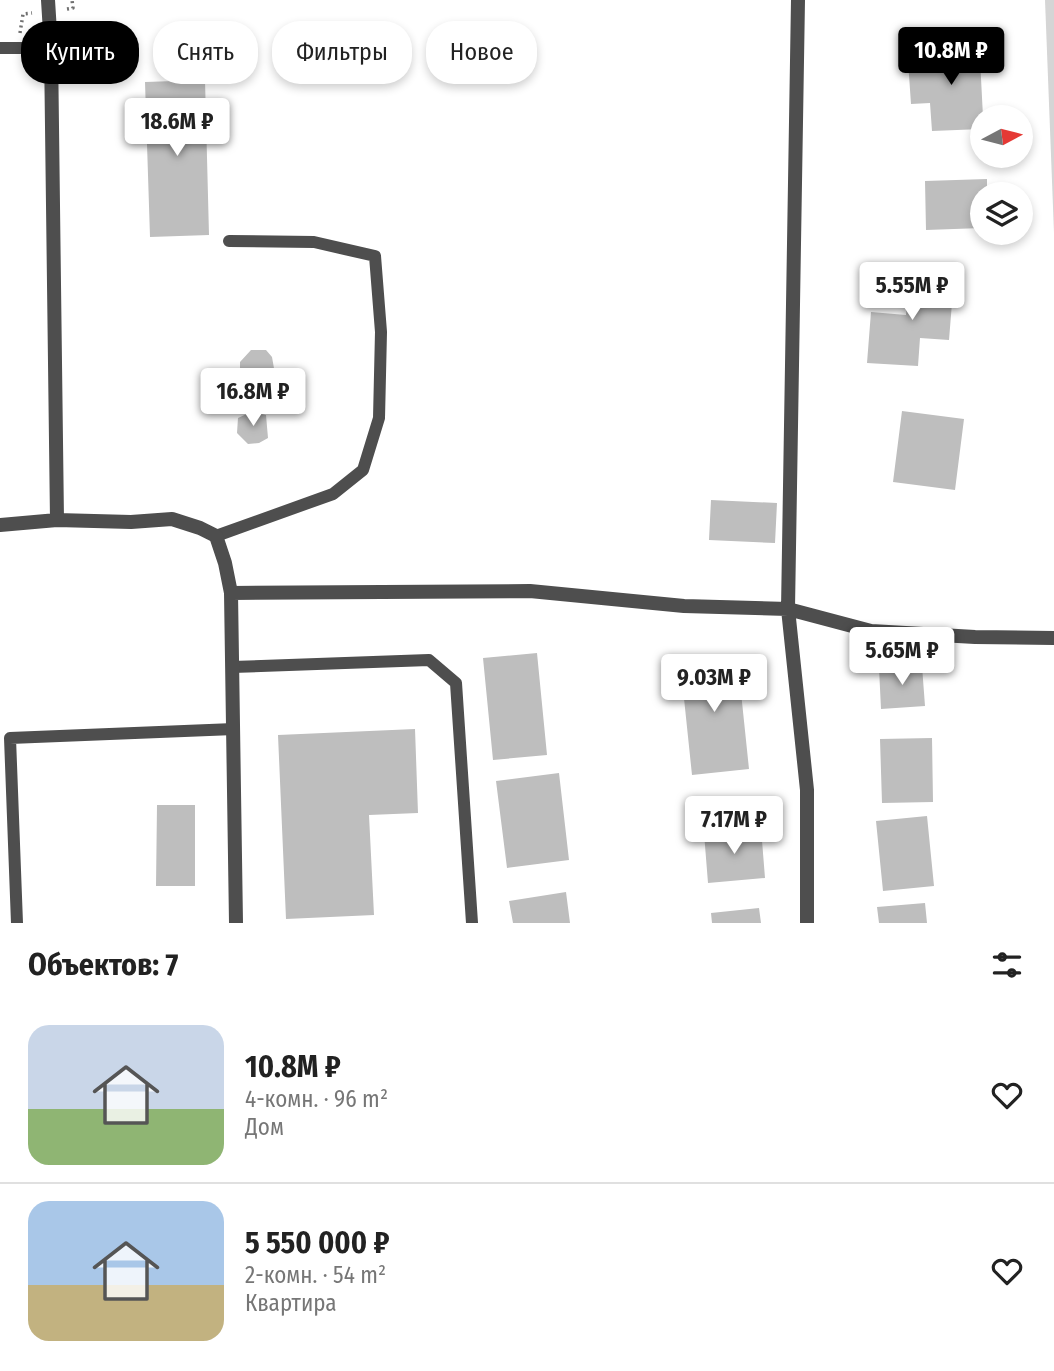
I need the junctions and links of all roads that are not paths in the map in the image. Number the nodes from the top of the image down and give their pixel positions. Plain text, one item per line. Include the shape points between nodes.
1 (48, 0) edge
2 (799, 0) edge
3 (49, 21) edge
4 (0, 48) edge
5 (21, 48) edge
6 (51, 84) edge
7 (229, 241) dead end
8 (57, 520) junction
9 (0, 525) edge
10 (216, 536) junction
11 (231, 593) junction
12 (788, 609) junction
13 (1054, 638) edge
14 (232, 667) junction
15 (234, 729) junction
16 (6, 773) edge
17 (17, 923) edge
18 (236, 923) edge
19 (472, 923) edge
20 (807, 923) edge

1 - 3 street
2 - 12 street
4 - 5 lane
6 - 8 street
7 - 10 lane via 314,242 375,256 382,332 379,418 363,470 332,494
8 - 9 street
8 - 10 street via 173,519
10 - 11 street
11 - 12 street via 530,591 684,606
11 - 14 street
12 - 13 street via 871,631
12 - 20 street via 807,790
14 - 15 street
14 - 19 lane via 429,660 456,683
15 - 16 lane via 10,738
15 - 18 street
16 - 17 lane

